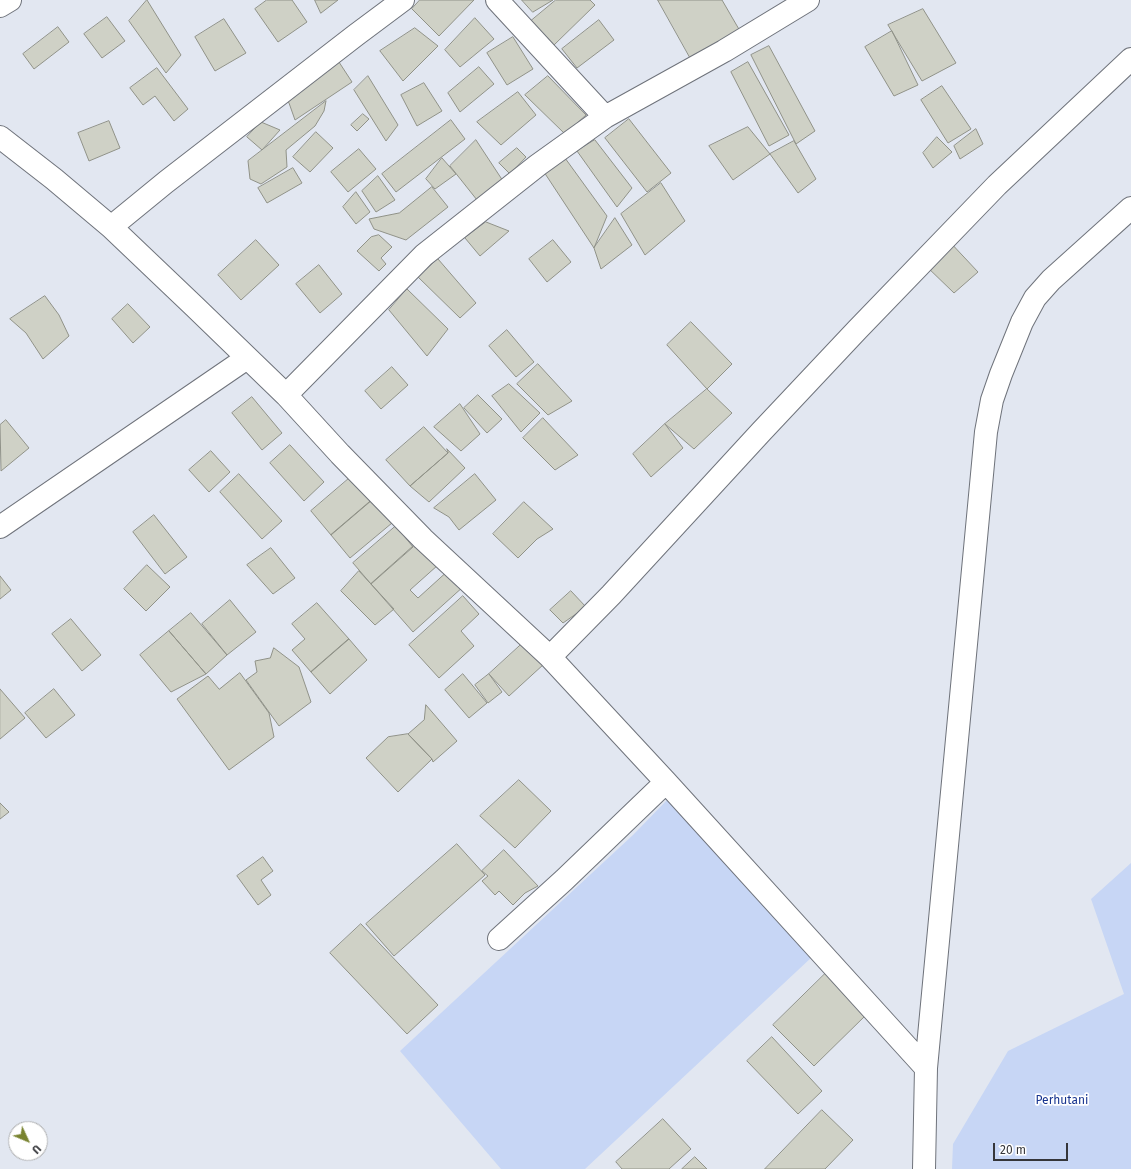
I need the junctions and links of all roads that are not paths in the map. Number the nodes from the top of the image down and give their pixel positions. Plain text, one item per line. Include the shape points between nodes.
1 (10, 0) edge
2 (403, 0) edge
3 (497, 0) edge
4 (808, 0) edge
5 (0, 6) edge
6 (1131, 59) edge
7 (605, 117) junction
8 (3, 143) edge
9 (1131, 208) edge
10 (111, 227) junction
11 (247, 358) junction
12 (286, 395) junction
13 (0, 527) edge
14 (550, 657) junction
15 (666, 782) junction
16 (499, 939) dead end
17 (926, 1068) junction
18 (924, 1169) edge

1 - 5 street
2 - 10 street
3 - 7 street
4 - 7 street via 724,51
6 - 14 street via 997,185
7 - 12 street via 538,165 424,255
8 - 10 street via 54,179
9 - 17 street via 1051,280 1035,298 1022,322 992,400 986,432
10 - 11 street
11 - 12 street
11 - 13 street
12 - 14 street via 423,539
14 - 15 street
15 - 16 street
15 - 17 street
17 - 18 street

